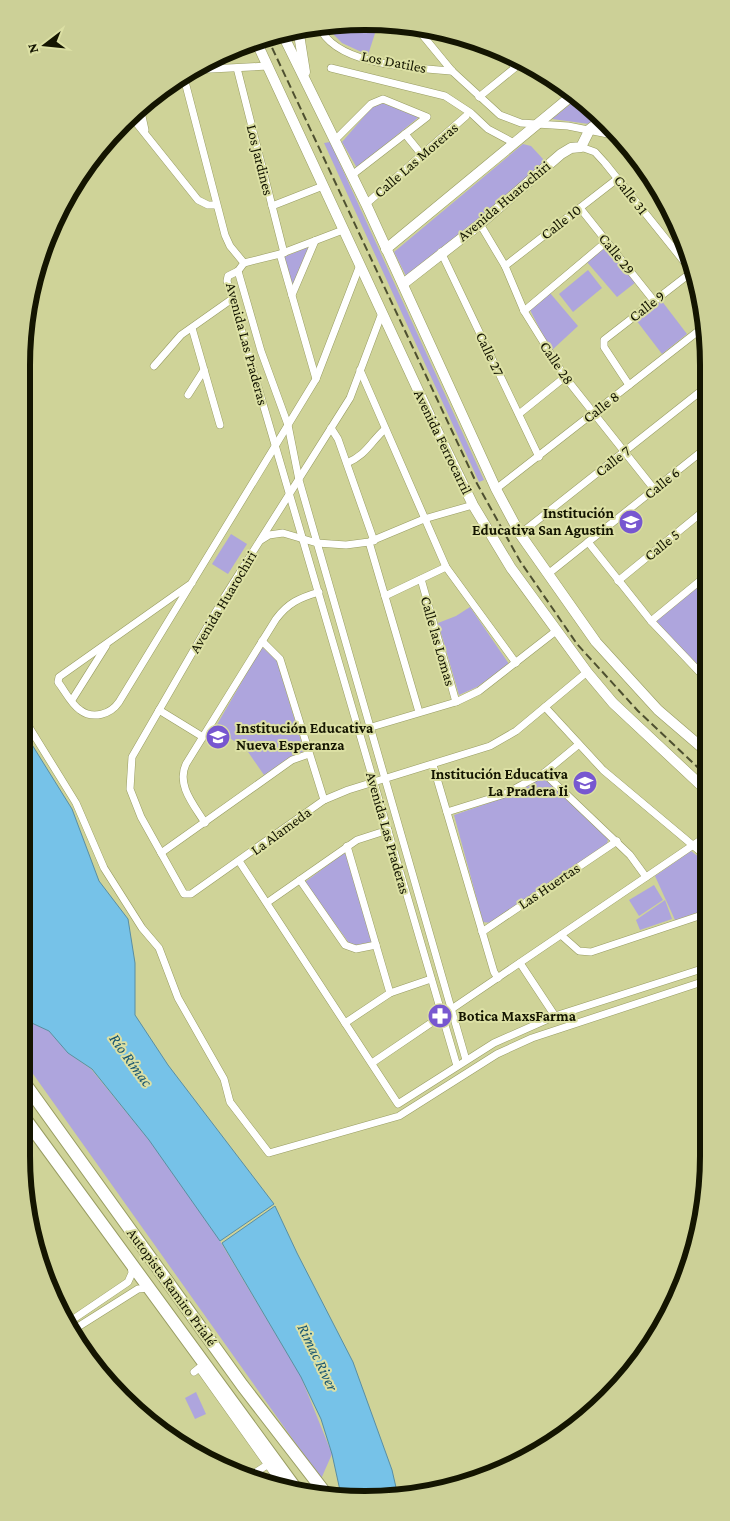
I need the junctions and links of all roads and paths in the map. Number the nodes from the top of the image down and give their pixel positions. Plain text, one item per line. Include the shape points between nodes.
1 (322, 33) edge
2 (422, 35) edge
3 (299, 36) edge
4 (285, 39) edge
5 (259, 47) edge
6 (268, 66) junction
7 (515, 67) edge
8 (237, 68) junction
9 (331, 68) dead end
10 (209, 69) edge
11 (452, 71) junction
12 (306, 81) junction
13 (185, 82) edge
14 (479, 97) junction
15 (568, 98) edge
16 (142, 115) edge
17 (466, 116) dead end
18 (135, 121) edge
19 (538, 123) junction
20 (597, 124) edge
21 (590, 129) junction
22 (146, 133) junction
23 (607, 133) edge
24 (405, 134) junction
25 (335, 140) junction
26 (514, 143) junction
27 (581, 147) junction
28 (422, 155) junction
29 (352, 176) junction
30 (617, 178) junction
31 (323, 186) junction
32 (366, 204) junction
33 (216, 205) junction
34 (272, 206) junction
35 (580, 208) junction
36 (480, 224) junction
37 (343, 230) junction
38 (314, 241) junction
39 (606, 242) junction
40 (386, 249) junction
41 (442, 252) junction
42 (282, 253) junction
43 (683, 261) edge
44 (244, 263) junction
45 (360, 265) junction
46 (505, 266) junction
47 (238, 271) junction
48 (688, 275) edge
49 (403, 284) junction
50 (291, 296) junction
51 (232, 299) junction
52 (654, 301) junction
53 (524, 311) junction
54 (382, 313) junction
55 (192, 328) junction
56 (698, 331) edge
57 (154, 366) dead end
58 (204, 370) junction
59 (360, 370) junction
60 (565, 377) junction
61 (316, 379) junction
62 (629, 385) junction
63 (700, 392) edge
64 (188, 395) dead end
65 (594, 413) junction
66 (519, 414) junction
67 (220, 425) dead end
68 (288, 425) junction
69 (331, 428) junction
70 (385, 429) junction
71 (275, 445) junction
72 (624, 452) junction
73 (700, 453) edge
74 (539, 457) junction
75 (347, 463) junction
76 (299, 480) junction
77 (496, 489) junction
78 (654, 489) junction
79 (290, 495) junction
80 (473, 505) junction
81 (700, 514) edge
82 (424, 519) junction
83 (520, 534) junction
84 (302, 538) junction
85 (260, 540) junction
86 (371, 542) junction
87 (588, 542) junction
88 (317, 543) junction
89 (446, 567) junction
90 (548, 574) junction
91 (421, 580) junction
92 (618, 581) junction
93 (700, 581) edge
94 (192, 583) junction
95 (318, 592) junction
96 (385, 596) junction
97 (651, 621) junction
98 (556, 631) junction
99 (262, 641) junction
100 (108, 642) junction
101 (516, 663) junction
102 (587, 672) junction
103 (700, 673) edge
104 (72, 700) junction
105 (456, 702) junction
106 (545, 707) junction
107 (159, 710) junction
108 (418, 712) junction
109 (370, 727) junction
110 (30, 729) edge
111 (358, 731) junction
112 (203, 737) junction
113 (578, 745) junction
114 (700, 746) edge
115 (309, 754) junction
116 (433, 765) junction
117 (544, 773) junction
118 (384, 779) junction
119 (373, 782) junction
120 (700, 784) edge
121 (324, 800) junction
122 (447, 812) junction
123 (205, 822) junction
124 (388, 830) junction
125 (700, 840) edge
126 (617, 841) junction
127 (347, 846) junction
128 (692, 846) junction
129 (700, 852) edge
130 (161, 853) junction
131 (239, 861) junction
132 (646, 877) junction
133 (300, 880) junction
134 (184, 894) joint
135 (268, 902) junction
136 (700, 916) edge
137 (482, 932) junction
138 (561, 935) junction
139 (376, 945) junction
140 (520, 963) junction
141 (700, 970) edge
142 (498, 978) junction
143 (431, 979) junction
144 (700, 983) edge
145 (390, 993) junction
146 (452, 1010) junction
147 (555, 1016) junction
148 (442, 1017) junction
149 (345, 1023) junction
150 (466, 1060) junction
151 (372, 1063) junction
152 (457, 1066) junction
153 (30, 1091) edge
154 (30, 1125) edge
155 (128, 1258) junction
156 (152, 1289) junction
157 (73, 1319) edge
158 (77, 1327) edge
159 (194, 1372) dead end
160 (267, 1465) junction
161 (256, 1472) edge
162 (277, 1480) edge
163 (292, 1483) edge
164 (321, 1488) edge

1 - 11 street, Los Datiles via 334,45 366,59 406,68
2 - 11 street
3 - 12 street
4 - 12 street, Avenida Ferrocarril
5 - 6 street, Avenida Ferrocarril
6 - 8 street
6 - 31 street, Avenida Ferrocarril
7 - 14 street
8 - 10 street
8 - 34 street, Los Jardines
9 - 26 street via 445,96 488,129
11 - 14 street
12 - 25 street, Avenida Ferrocarril
13 - 33 street, Avenida Las Praderas
14 - 19 street via 500,115 521,123
15 - 19 street
16 - 22 street
17 - 28 street, Calle Las Moreras
18 - 22 street
19 - 21 street
19 - 26 street
20 - 21 street
21 - 23 street
21 - 27 street
22 - 33 street via 198,200
24 - 25 street via 427,116 383,99 371,104
24 - 28 street
24 - 29 street
25 - 29 street, Avenida Ferrocarril
26 - 40 street
27 - 30 street, Calle 31 via 595,152
27 - 36 street, Avenida Huarochiri via 560,154
28 - 32 street, Calle Las Moreras
29 - 32 street, Avenida Ferrocarril
30 - 35 street, Calle 10
30 - 43 street, Calle 31
31 - 34 street
31 - 37 street, Avenida Ferrocarril
32 - 40 street, Avenida Ferrocarril
33 - 44 street, Avenida Las Praderas via 224,234
34 - 42 street, Los Jardines
35 - 39 street, Calle 29
35 - 46 street, Calle 10
36 - 41 street, Avenida Huarochiri
36 - 46 street, Calle 28
37 - 38 street
37 - 45 street, Avenida Ferrocarril
38 - 42 street
38 - 50 street
39 - 52 street, Calle 29
39 - 53 street
40 - 49 street, Avenida Ferrocarril
41 - 49 street, Avenida Huarochiri
41 - 66 street, Calle 27
42 - 44 street
42 - 50 street, Los Jardines
44 - 47 street
45 - 54 street, Avenida Ferrocarril
45 - 61 street
46 - 53 street, Calle 28
47 - 51 street, Avenida Las Praderas via 227,278
47 - 68 street, Avenida Las Praderas via 261,350
48 - 52 street, Calle 9
49 - 77 street, Avenida Ferrocarril
50 - 61 street, Los Jardines
51 - 55 street
51 - 71 street, Avenida Las Praderas
52 - 62 street, Calle 9 via 603,343
53 - 60 street, Calle 28
54 - 59 street, Avenida Huarochiri
54 - 80 street, Avenida Ferrocarril
55 - 57 street
55 - 58 street
56 - 62 street, Calle 8
58 - 64 street
58 - 67 street
59 - 69 street, Avenida Huarochiri via 350,398
59 - 70 street
60 - 65 street, Calle 28
60 - 66 street
61 - 68 street
62 - 65 street, Calle 8
63 - 72 street, Calle 7
65 - 72 street, Calle 28
65 - 74 street, Calle 8
66 - 74 street, Calle 27
68 - 71 street
68 - 76 street, Avenida Las Praderas
69 - 75 street
69 - 76 street, Avenida Huarochiri
70 - 75 street via 369,444 366,453
70 - 82 street
71 - 79 street, Avenida Las Praderas
71 - 94 street
72 - 78 street, Calle 28
72 - 83 street, Calle 7
73 - 78 street, Calle 6
74 - 77 street, Calle 8
75 - 86 street
76 - 79 street, Avenida Huarochiri
76 - 88 street, Avenida Las Praderas
77 - 83 street, Avenida Ferrocarril
78 - 87 street, Calle 6
79 - 84 street, Avenida Las Praderas
79 - 85 street, Avenida Huarochiri
80 - 82 street
80 - 98 street, Avenida Ferrocarril via 511,568
81 - 92 street, Calle 5
82 - 86 street
82 - 89 street
83 - 90 street, Avenida Ferrocarril
84 - 85 street via 278,533
84 - 88 street
84 - 95 street, Avenida Las Praderas
85 - 107 street, Avenida Huarochiri
86 - 88 street via 346,545
86 - 96 street
87 - 90 street, Calle 6
87 - 92 street
88 - 109 street, Avenida Las Praderas
89 - 91 street
89 - 101 street
90 - 114 street, Avenida Ferrocarril via 596,642 634,686
91 - 96 street
91 - 105 street, Calle las Lomas
92 - 97 street
93 - 97 street
94 - 100 street
94 - 104 street via 114,709 88,714 80,711
95 - 99 street via 285,606
95 - 111 street, Avenida Las Praderas
96 - 108 street
97 - 103 street
98 - 101 street
98 - 102 street, Avenida Ferrocarril
99 - 112 street
99 - 115 street via 280,659
100 - 104 street
100 - 104 street via 58,679
101 - 105 street via 479,691
102 - 106 street, La Alameda
102 - 120 street, Avenida Ferrocarril via 614,703
105 - 108 street
106 - 113 street
106 - 116 street, La Alameda via 490,746
107 - 112 street
107 - 130 street, Avenida Huarochiri via 132,757 130,790
108 - 109 street
109 - 111 street
109 - 118 street, Avenida Las Praderas
110 - 144 street via 76,803 104,868 142,928 159,948 178,998 224,1079 230,1102 269,1153 398,1116 497,1054 532,1038
111 - 119 street, Avenida Las Praderas
112 - 123 street via 182,775 186,790
113 - 117 street
113 - 128 street
115 - 121 street
115 - 123 street via 292,760
116 - 118 street, La Alameda
116 - 122 street
117 - 122 street via 505,794
117 - 126 street
118 - 119 street, La Alameda
118 - 146 street, Avenida Las Praderas
119 - 121 street, La Alameda
119 - 124 street, Avenida Las Praderas
121 - 131 street, La Alameda
122 - 137 street
123 - 130 street
124 - 127 street
124 - 143 street, Avenida Las Praderas
125 - 128 street
126 - 132 street
126 - 137 street, Las Huertas
127 - 133 street
127 - 139 street
128 - 129 street
128 - 132 street
130 - 134 street, Avenida Huarochiri
131 - 134 street, La Alameda via 191,894
131 - 135 street
132 - 138 street
133 - 135 street
133 - 139 street via 345,945 356,949
135 - 149 street
136 - 138 street via 591,952 579,951
137 - 142 street
138 - 140 street
139 - 145 street
140 - 142 street
140 - 147 street
141 - 147 street
142 - 146 street
143 - 145 street
143 - 148 street, Avenida Las Praderas
145 - 149 street
146 - 148 street
146 - 150 street, Avenida Las Praderas
147 - 150 street via 494,1043
148 - 151 street
148 - 152 street, Avenida Las Praderas
149 - 151 street
150 - 152 street
151 - 152 street via 398,1104
153 - 164 highway, Autopista Ramiro Prialé via 242,1385
154 - 155 highway, Autopista Ramiro Prialé
155 - 156 highway, Autopista Ramiro Prialé
155 - 157 street via 132,1273 128,1282
156 - 158 street via 138,1289
156 - 163 highway, Autopista Ramiro Prialé
159 - 160 street via 199,1368
160 - 161 street
160 - 162 street

